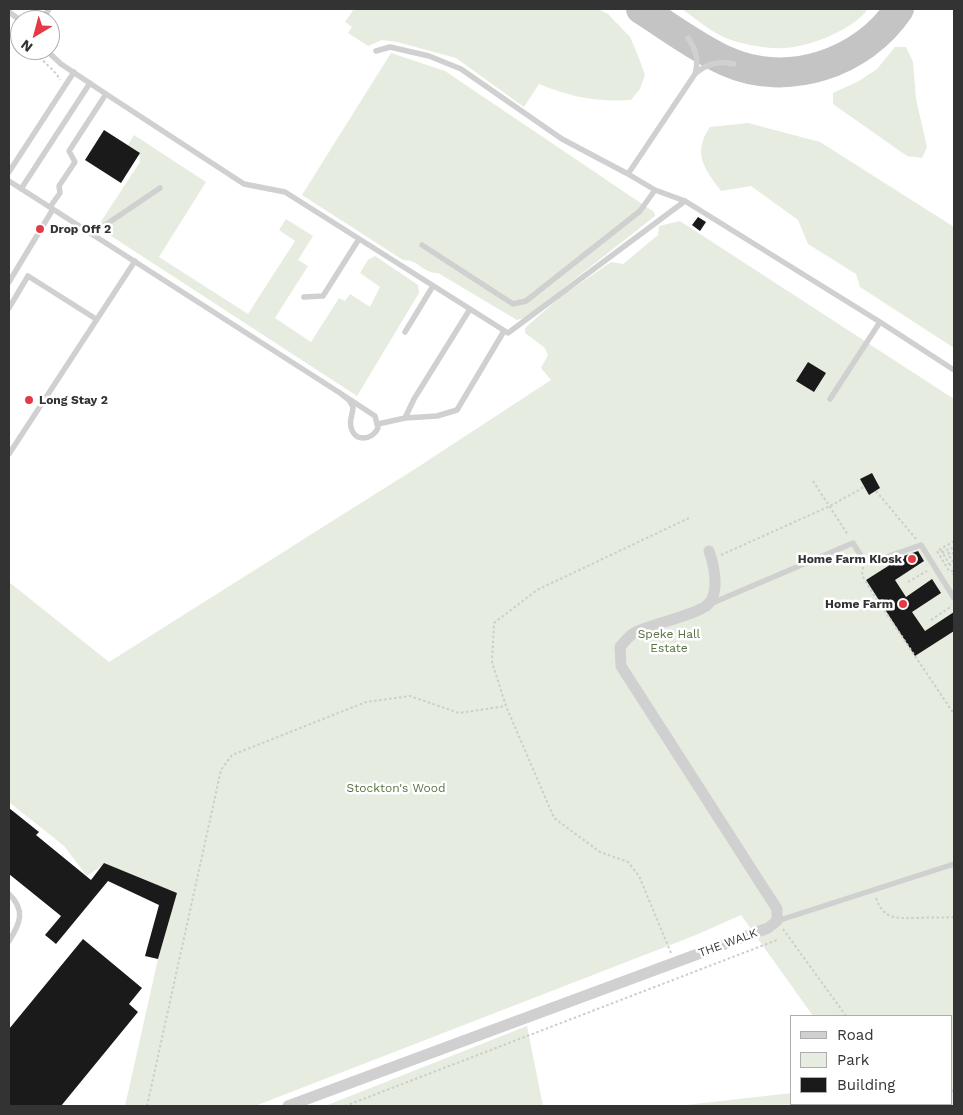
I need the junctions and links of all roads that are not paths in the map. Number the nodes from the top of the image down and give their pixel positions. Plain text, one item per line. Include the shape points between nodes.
1 (688, 38) dead end
2 (376, 52) dead end
3 (56, 60) edge
4 (734, 64) dead end
5 (74, 72) junction
6 (695, 74) junction
7 (90, 83) junction
8 (106, 94) junction
9 (9, 172) edge
10 (628, 174) junction
11 (9, 181) edge
12 (160, 188) dead end
13 (21, 189) junction
14 (656, 190) junction
15 (685, 201) junction
16 (52, 208) junction
17 (92, 234) junction
18 (359, 239) junction
19 (422, 245) dead end
20 (135, 261) junction
21 (9, 282) edge
22 (433, 286) junction
23 (304, 297) dead end
24 (9, 308) edge
25 (470, 309) junction
26 (96, 319) junction
27 (880, 322) junction
28 (504, 331) junction
29 (405, 332) dead end
30 (954, 370) edge
31 (340, 393) junction
32 (830, 399) dead end
33 (405, 418) junction
34 (378, 424) junction
35 (9, 454) edge
36 (710, 555) road end
37 (954, 598) edge
38 (706, 606) junction
39 (954, 864) edge
40 (9, 894) edge
41 (777, 921) junction
42 (9, 941) edge
43 (288, 1106) edge

1 - 6 lane via 698,62
2 - 10 lane via 390,47 429,56 461,69 562,139
3 - 5 lane
4 - 6 lane via 716,63
5 - 7 lane
5 - 9 lane
6 - 10 lane
7 - 8 lane
7 - 13 lane
8 - 16 lane via 69,151 75,162 59,186 60,193
8 - 18 lane via 244,184 285,192
10 - 14 lane
11 - 13 lane
12 - 17 lane
13 - 16 lane
14 - 15 lane
14 - 19 lane via 640,211 526,301 513,304
15 - 27 lane
15 - 28 lane via 508,333
16 - 17 lane
16 - 21 lane
17 - 20 lane
18 - 22 lane
18 - 23 lane via 323,296
20 - 26 lane
20 - 31 lane
22 - 25 lane
22 - 29 lane
24 - 26 lane via 28,276
25 - 28 lane
25 - 33 lane
26 - 35 lane
27 - 30 lane
27 - 32 lane
28 - 33 lane via 457,410 437,416
31 - 34 lane via 372,409
31 - 34 lane via 354,407 350,423 356,436 370,438
33 - 34 lane
36 - 38 street via 714,589
37 - 38 lane via 921,545 875,561 863,559 853,543
38 - 41 street via 634,633 620,646 621,666 777,909
39 - 41 lane
40 - 42 lane via 19,909 19,926
41 - 43 street, THE WALK via 768,928

